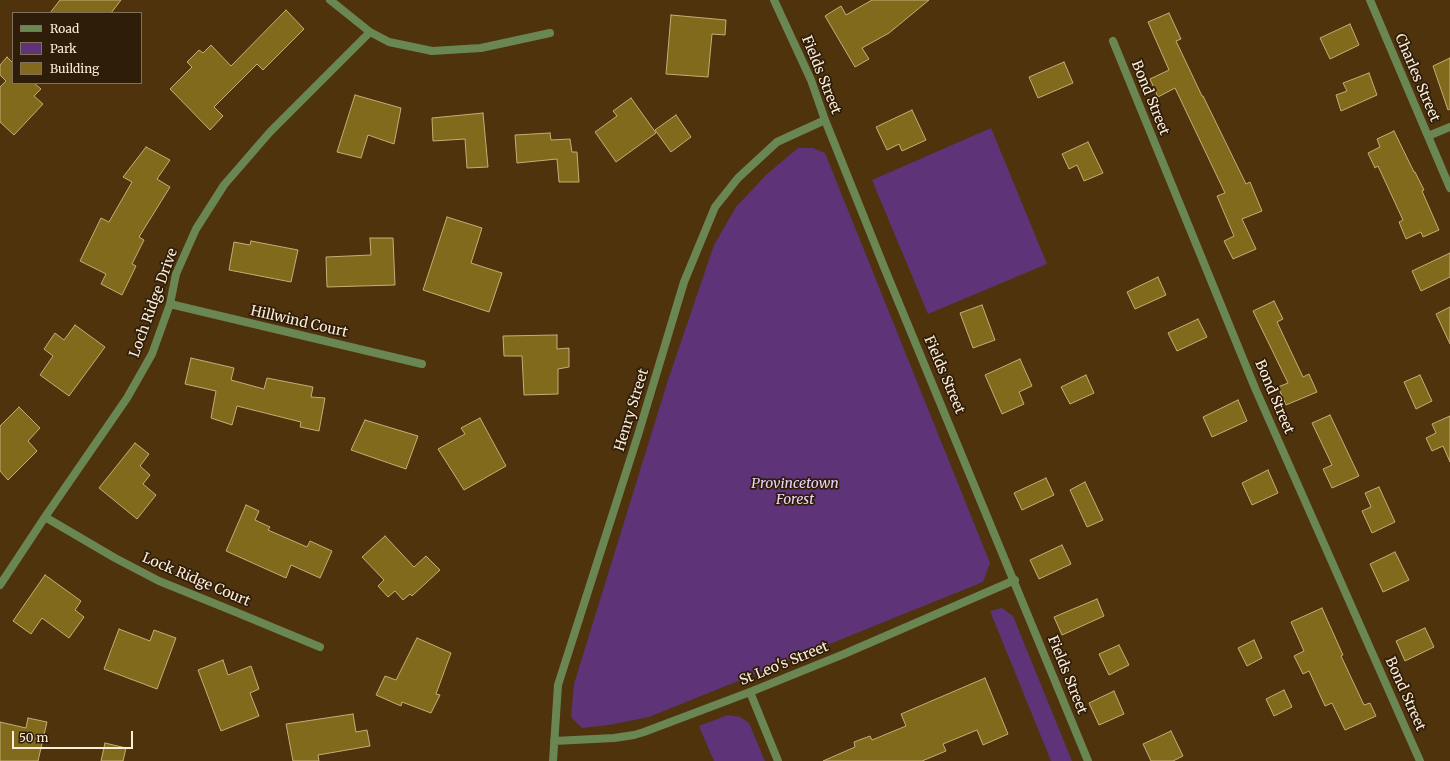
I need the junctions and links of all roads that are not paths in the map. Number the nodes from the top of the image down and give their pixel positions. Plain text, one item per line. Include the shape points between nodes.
1 (330, 0) edge
2 (774, 0) edge
3 (1370, 0) edge
4 (370, 32) junction
5 (550, 33) dead end
6 (1113, 41) dead end
7 (825, 120) junction
8 (1450, 127) edge
9 (1428, 136) junction
10 (1450, 188) edge
11 (170, 304) junction
12 (422, 364) dead end
13 (45, 516) junction
14 (1015, 580) junction
15 (0, 585) edge
16 (320, 648) dead end
17 (750, 692) junction
18 (554, 740) junction
19 (553, 761) edge
20 (778, 761) edge
21 (1088, 761) edge
22 (1420, 761) edge

1 - 4 street
2 - 7 street, Fields Street via 811,80
3 - 9 street, Charles Street
4 - 5 street via 389,42 432,52 481,48
4 - 11 street, Loch Ridge Drive via 270,132 224,185 196,229 176,274
6 - 22 street, Bond Street via 1255,388
7 - 14 street, Fields Street
7 - 18 street, Henry Street via 777,142 738,178 716,207 684,282 558,685
8 - 9 street
9 - 10 street, Charles Street
11 - 12 street, Hillwind Court
11 - 13 street, Loch Ridge Drive via 152,354 127,398
13 - 15 street, Loch Ridge Drive
13 - 16 street, Lock Ridge Court via 159,582
14 - 17 street, St Leo's Street
14 - 21 street, Fields Street
17 - 18 street, St Leo's Street via 634,735
17 - 20 street
18 - 19 street, Henry Street

